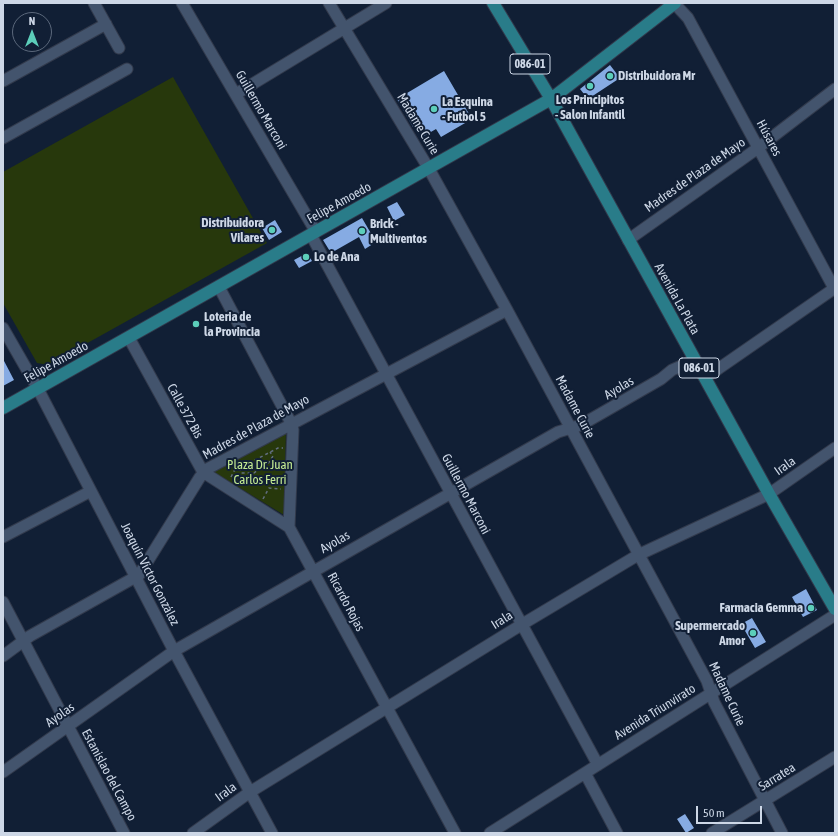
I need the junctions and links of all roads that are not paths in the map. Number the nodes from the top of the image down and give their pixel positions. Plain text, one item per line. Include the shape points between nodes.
1 (94, 3) edge
2 (182, 3) edge
3 (329, 3) edge
4 (386, 3) edge
5 (493, 3) edge
6 (674, 3) edge
7 (106, 24) junction
8 (344, 29) junction
9 (119, 48) dead end
10 (127, 69) dead end
11 (3, 81) edge
12 (835, 89) edge
13 (236, 94) junction
14 (551, 99) junction
15 (3, 138) edge
16 (758, 148) junction
17 (429, 169) junction
18 (314, 233) junction
19 (628, 240) junction
20 (219, 287) junction
21 (835, 289) edge
22 (507, 310) junction
23 (3, 328) edge
24 (129, 338) junction
25 (695, 360) junction
26 (386, 374) junction
27 (705, 378) junction
28 (38, 389) junction
29 (3, 408) edge
30 (291, 423) junction
31 (571, 428) junction
32 (835, 448) edge
33 (203, 472) junction
34 (91, 491) junction
35 (450, 493) junction
36 (769, 494) junction
37 (289, 527) junction
38 (3, 537) edge
39 (638, 555) junction
40 (313, 571) junction
41 (136, 578) junction
42 (3, 602) edge
43 (835, 609) edge
44 (835, 614) edge
45 (521, 624) junction
46 (23, 640) junction
47 (174, 651) junction
48 (3, 656) edge
49 (711, 694) junction
50 (387, 708) junction
51 (68, 726) junction
52 (835, 757) edge
53 (598, 765) junction
54 (3, 772) edge
55 (585, 773) junction
56 (250, 792) junction
57 (764, 801) junction
58 (124, 833) edge
59 (193, 833) edge
60 (272, 833) edge
61 (455, 833) edge
62 (490, 833) edge
63 (617, 833) edge
64 (712, 833) edge
65 (782, 833) edge

1 - 7 street
2 - 13 street, Guillermo Marconi
3 - 8 street, Madame Curie
4 - 8 street
5 - 14 main road, Avenida La Plata / 086-01
6 - 14 main road, Felipe Amoedo
6 - 16 street, Húsares via 688,18
7 - 9 street
7 - 11 street
8 - 13 street
8 - 17 street, Madame Curie
10 - 15 street
12 - 16 street, Madres de Plaza de Mayo
13 - 18 street, Guillermo Marconi
14 - 17 main road, Felipe Amoedo
14 - 19 main road, Avenida La Plata / 086-01
16 - 19 street, Madres de Plaza de Mayo
16 - 21 street, Húsares
17 - 18 main road, Felipe Amoedo
17 - 22 street, Madame Curie
18 - 20 main road, Felipe Amoedo
18 - 26 street, Guillermo Marconi
19 - 25 main road, Avenida La Plata / 086-01
20 - 24 main road, Felipe Amoedo
20 - 30 street
21 - 27 street
22 - 26 street, Madres de Plaza de Mayo
22 - 31 street, Madame Curie
23 - 28 street, Joaquín Víctor González
24 - 28 main road, Felipe Amoedo
24 - 33 street, Calle 372 Bis
25 - 27 main road, Avenida La Plata / 086-01
25 - 31 street, Ayolas via 672,370 600,415
26 - 30 street, Madres de Plaza de Mayo
26 - 35 street, Guillermo Marconi
27 - 36 main road, Avenida La Plata / 086-01
28 - 29 main road, Felipe Amoedo
28 - 34 street, Joaquín Víctor González
30 - 33 street, Madres de Plaza de Mayo
30 - 37 street
31 - 35 street, Ayolas via 558,432
31 - 39 street, Madame Curie
32 - 36 street, Irala
33 - 37 street, Calle 372 Bis
33 - 41 street, Madres de Plaza de Mayo
34 - 38 street
34 - 41 street, Joaquín Víctor González
35 - 40 street, Ayolas
35 - 45 street, Guillermo Marconi
36 - 39 street, Irala
36 - 43 main road, Avenida La Plata / 086-01
37 - 40 street, Ricardo Rojas
39 - 45 street, Irala
39 - 49 street, Madame Curie via 707,681
40 - 47 street, Ayolas
40 - 50 street, Ricardo Rojas
41 - 46 street, Madres de Plaza de Mayo
41 - 47 street, Joaquín Víctor González
42 - 46 street, Estanislao del Campo
44 - 49 street, Avenida Triunvirato
45 - 50 street, Irala
45 - 53 street, Guillermo Marconi
46 - 48 street, Madres de Plaza de Mayo
46 - 51 street, Estanislao del Campo
47 - 51 street, Ayolas
47 - 56 street, Joaquín Víctor González
49 - 53 street, Avenida Triunvirato
49 - 57 street, Madame Curie
50 - 56 street, Irala
50 - 61 street, Ricardo Rojas
51 - 54 street, Ayolas
51 - 58 street, Estanislao del Campo
52 - 57 street, Sarratea
53 - 55 street, Avenida Triunvirato
55 - 62 street, Avenida Triunvirato
55 - 63 street
56 - 59 street, Irala
56 - 60 street, Joaquín Víctor González
57 - 64 street, Sarratea
57 - 65 street, Madame Curie

